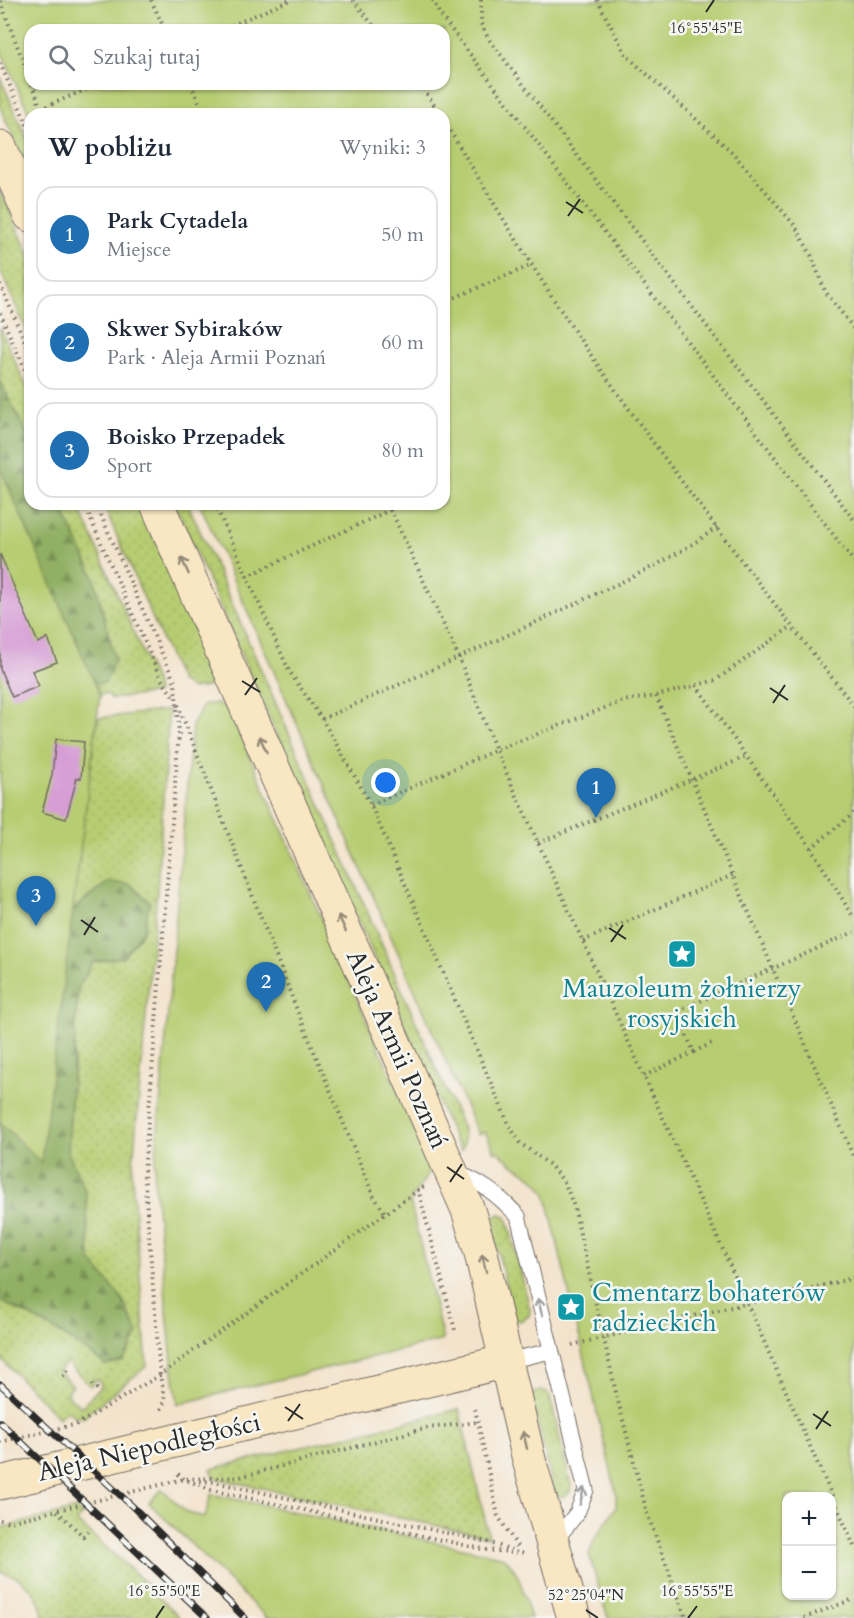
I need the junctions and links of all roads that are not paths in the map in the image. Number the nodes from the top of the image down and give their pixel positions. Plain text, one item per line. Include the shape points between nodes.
1 (0, 147) edge
2 (24, 201) edge
3 (161, 510) edge
4 (452, 1171) junction
5 (551, 1351) junction
6 (507, 1361) junction
7 (0, 1483) edge
8 (537, 1549) junction
9 (574, 1618) edge

1 - 2 street
4 -> 3 street, Aleja Armii Poznań
5 -> 4 lane via 518,1216 498,1195 472,1178
6 -> 4 street, Aleja Armii Poznań via 482,1253
5 - 6 lane
8 -> 5 lane via 577,1513 586,1490
6 - 7 street, Aleja Niepodległości
8 -> 6 street, Aleja Armii Poznań via 529,1460
8 - 9 street, Aleja Armii Poznań

